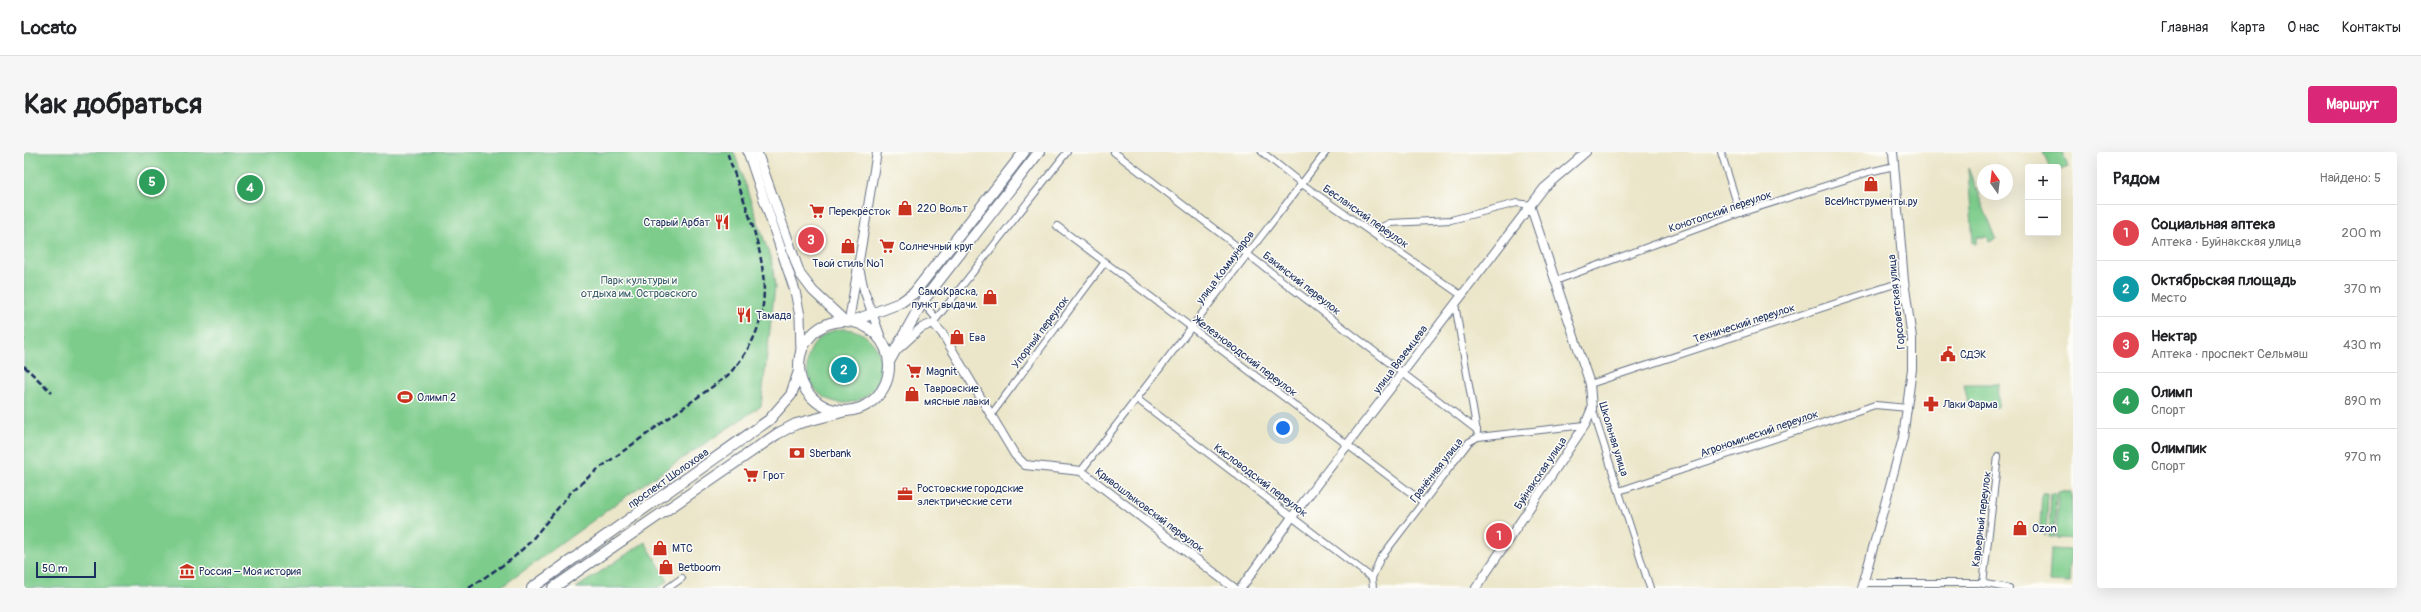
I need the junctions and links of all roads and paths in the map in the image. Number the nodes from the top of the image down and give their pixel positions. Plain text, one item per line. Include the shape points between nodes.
1 (748, 152) edge
2 (757, 152) edge
3 (877, 152) edge
4 (1024, 152) edge
5 (1039, 152) edge
6 (1067, 152) edge
7 (1114, 152) edge
8 (1262, 152) edge
9 (1326, 152) edge
10 (1586, 152) edge
11 (1721, 152) edge
12 (1893, 152) edge
13 (1894, 166) junction
14 (1302, 184) junction
15 (1530, 205) junction
16 (1740, 213) junction
17 (1057, 226) dead end
18 (1371, 232) junction
19 (1248, 254) junction
20 (1105, 262) junction
21 (860, 267) junction
22 (1555, 281) junction
23 (1904, 281) junction
24 (1461, 295) junction
25 (922, 302) junction
26 (1455, 304) junction
27 (872, 315) junction
28 (934, 320) junction
29 (849, 321) junction
30 (1191, 327) junction
31 (881, 338) junction
32 (894, 350) junction
33 (801, 352) junction
34 (890, 360) junction
35 (799, 371) junction
36 (1402, 374) junction
37 (1590, 384) junction
38 (1136, 399) junction
39 (1592, 408) junction
40 (1908, 408) junction
41 (846, 411) junction
42 (991, 415) junction
43 (1585, 425) junction
44 (1477, 434) junction
45 (1348, 446) junction
46 (1998, 456) dead end
47 (1081, 471) junction
48 (1619, 492) junction
49 (1422, 502) junction
50 (1292, 517) junction
51 (682, 578) dead end
52 (1372, 578) junction
53 (1983, 584) junction
54 (1863, 585) edge
55 (532, 588) edge
56 (553, 588) edge
57 (668, 588) edge
58 (1234, 588) edge
59 (1241, 588) edge
60 (1373, 588) edge
61 (1476, 588) edge
62 (1650, 588) edge
63 (2009, 588) edge

1 - 33 main road via 795,291 800,316
2 - 29 main road via 800,274 813,291
3 - 21 street
4 - 27 main road via 914,293 900,303
5 - 25 main road
6 - 28 street
7 - 19 street, Бакинский переулок
8 - 14 street, Бесланский переулок
9 - 14 street, улица Коммунаров
10 - 15 street, улица Вяземцева via 1544,188
11 - 16 street
12 - 13 street, Горсоветская улица
13 - 16 street, Конотопский переулок
13 - 23 street, Горсоветская улица
14 - 18 street, Бесланский переулок
14 - 19 street, улица Коммунаров
15 - 18 street via 1517,203 1451,220 1390,223
15 - 22 street, Школьная улица
15 - 24 street, улица Вяземцева
16 - 22 street, Конотопский переулок
17 - 20 street, Железноводский переулок
18 - 24 street, Бесланский переулок
19 - 30 street, улица Коммунаров
19 - 36 street, Бакинский переулок
20 - 30 street, Железноводский переулок
20 - 42 street, Упорный переулок
21 - 27 street
21 - 29 street
22 - 37 street, Школьная улица
23 - 37 street, Технический переулок
23 - 40 street, Горсоветская улица via 1912,338
24 - 26 street, улица Вяземцева
25 - 28 street
25 - 32 main road
26 - 36 street, улица Вяземцева
26 - 44 street
27 - 29 main road
27 - 31 street
28 - 32 street
28 - 42 street, Кривошлыковский переулок
29 - 31 main road via 864,325
29 - 33 main road via 827,324 818,329 808,338
30 - 38 street, улица Коммунаров
30 - 45 street, Железноводский переулок
31 - 34 main road
32 - 34 main road
33 - 35 main road
34 - 41 main road via 887,382 877,397 860,408
35 - 41 main road via 802,383 814,399 827,408
35 - 55 main road, проспект Шолохова via 791,395 770,420
36 - 44 street, Бакинский переулок
36 - 45 street, улица Вяземцева
37 - 39 street, Школьная улица
38 - 47 street, улица Коммунаров
38 - 50 street, Кисловодский переулок
39 - 43 street, Буйнакская улица
39 - 48 street, Школьная улица
40 - 48 street, Агрономический переулок via 1874,405
40 - 54 street, Горсоветская улица via 1903,438
41 - 56 main road via 796,424 782,431
42 - 47 street, Кривошлыковский переулок via 1015,456 1025,465
43 - 44 street, Гранённая улица
43 - 61 street, Буйнакская улица
44 - 49 street, Гранённая улица
45 - 49 street, Железноводский переулок
45 - 50 street, улица Вяземцева
46 - 53 street, Карьерный переулок
47 - 58 street, Кривошлыковский переулок
48 - 62 street, Школьная улица
49 - 52 street, Гранённая улица via 1380,559
50 - 52 street, Кисловодский переулок
50 - 59 street, улица Вяземцева
51 - 57 street
52 - 60 street, Гранённая улица
53 - 54 street
53 - 63 street

